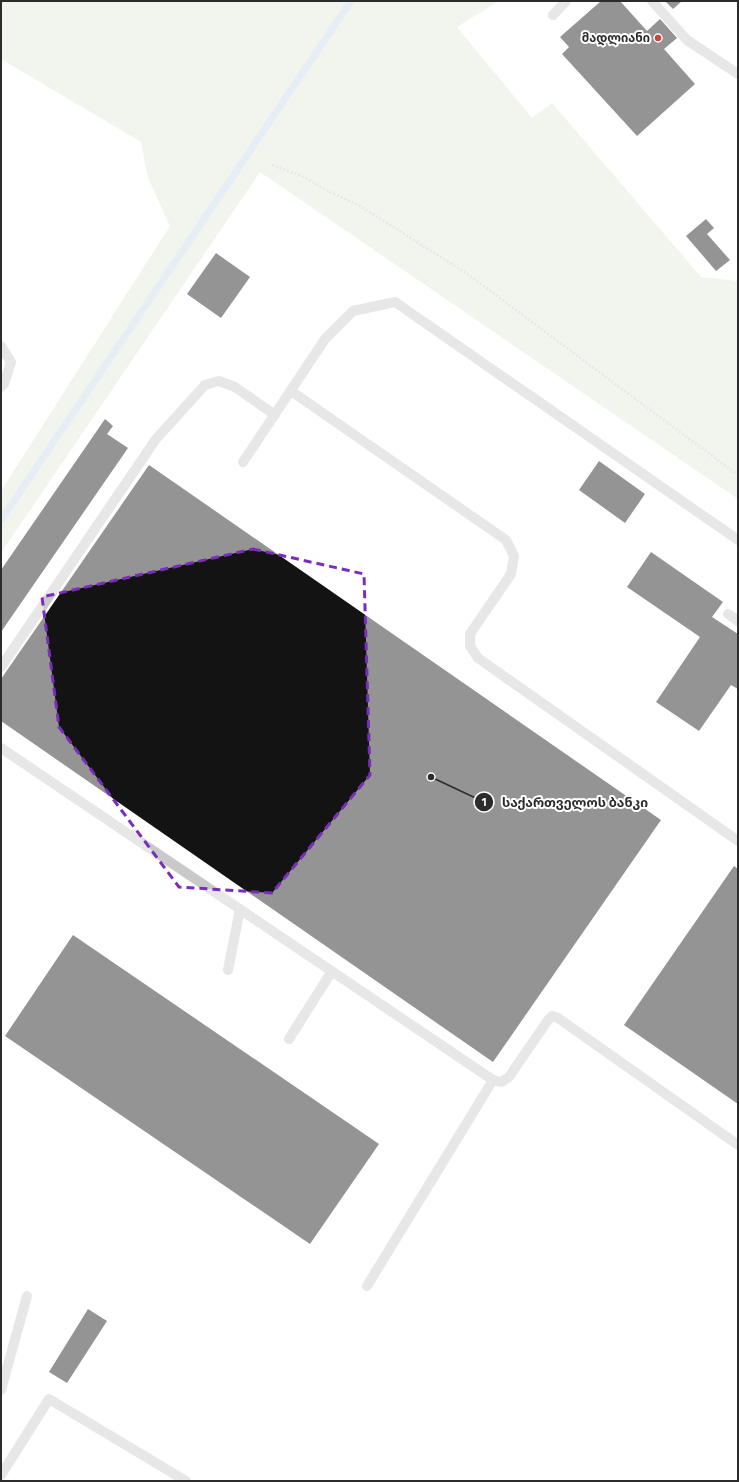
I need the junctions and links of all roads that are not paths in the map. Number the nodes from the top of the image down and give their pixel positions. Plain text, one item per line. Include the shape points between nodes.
1 (566, 1) edge
2 (652, 1) edge
3 (553, 15) dead end
4 (738, 74) edge
5 (1, 346) edge
6 (1, 387) edge
7 (291, 391) junction
8 (275, 415) junction
9 (243, 462) dead end
10 (738, 540) edge
11 (728, 614) dead end
12 (738, 621) edge
13 (1, 667) edge
14 (1, 748) edge
15 (738, 841) edge
16 (240, 909) junction
17 (228, 970) dead end
18 (332, 971) junction
19 (288, 1039) dead end
20 (493, 1080) junction
21 (738, 1145) edge
22 (367, 1286) dead end
23 (27, 1296) dead end
24 (1, 1390) edge
25 (1, 1475) edge
26 (186, 1481) edge

1 - 3 lane
2 - 4 lane via 687,40
5 - 6 lane via 11,362
7 - 8 lane
7 - 10 lane via 325,339 353,311 395,302
7 - 15 lane via 506,540 514,556 511,574 470,634 470,646 478,658
8 - 9 lane
8 - 13 lane via 235,388 219,381 205,386 156,439
11 - 12 lane
14 - 16 lane
16 - 17 lane
16 - 18 lane
18 - 19 lane
18 - 20 lane
20 - 21 lane via 501,1082 509,1078 552,1016
20 - 22 lane
23 - 24 lane
25 - 26 lane via 49,1399

